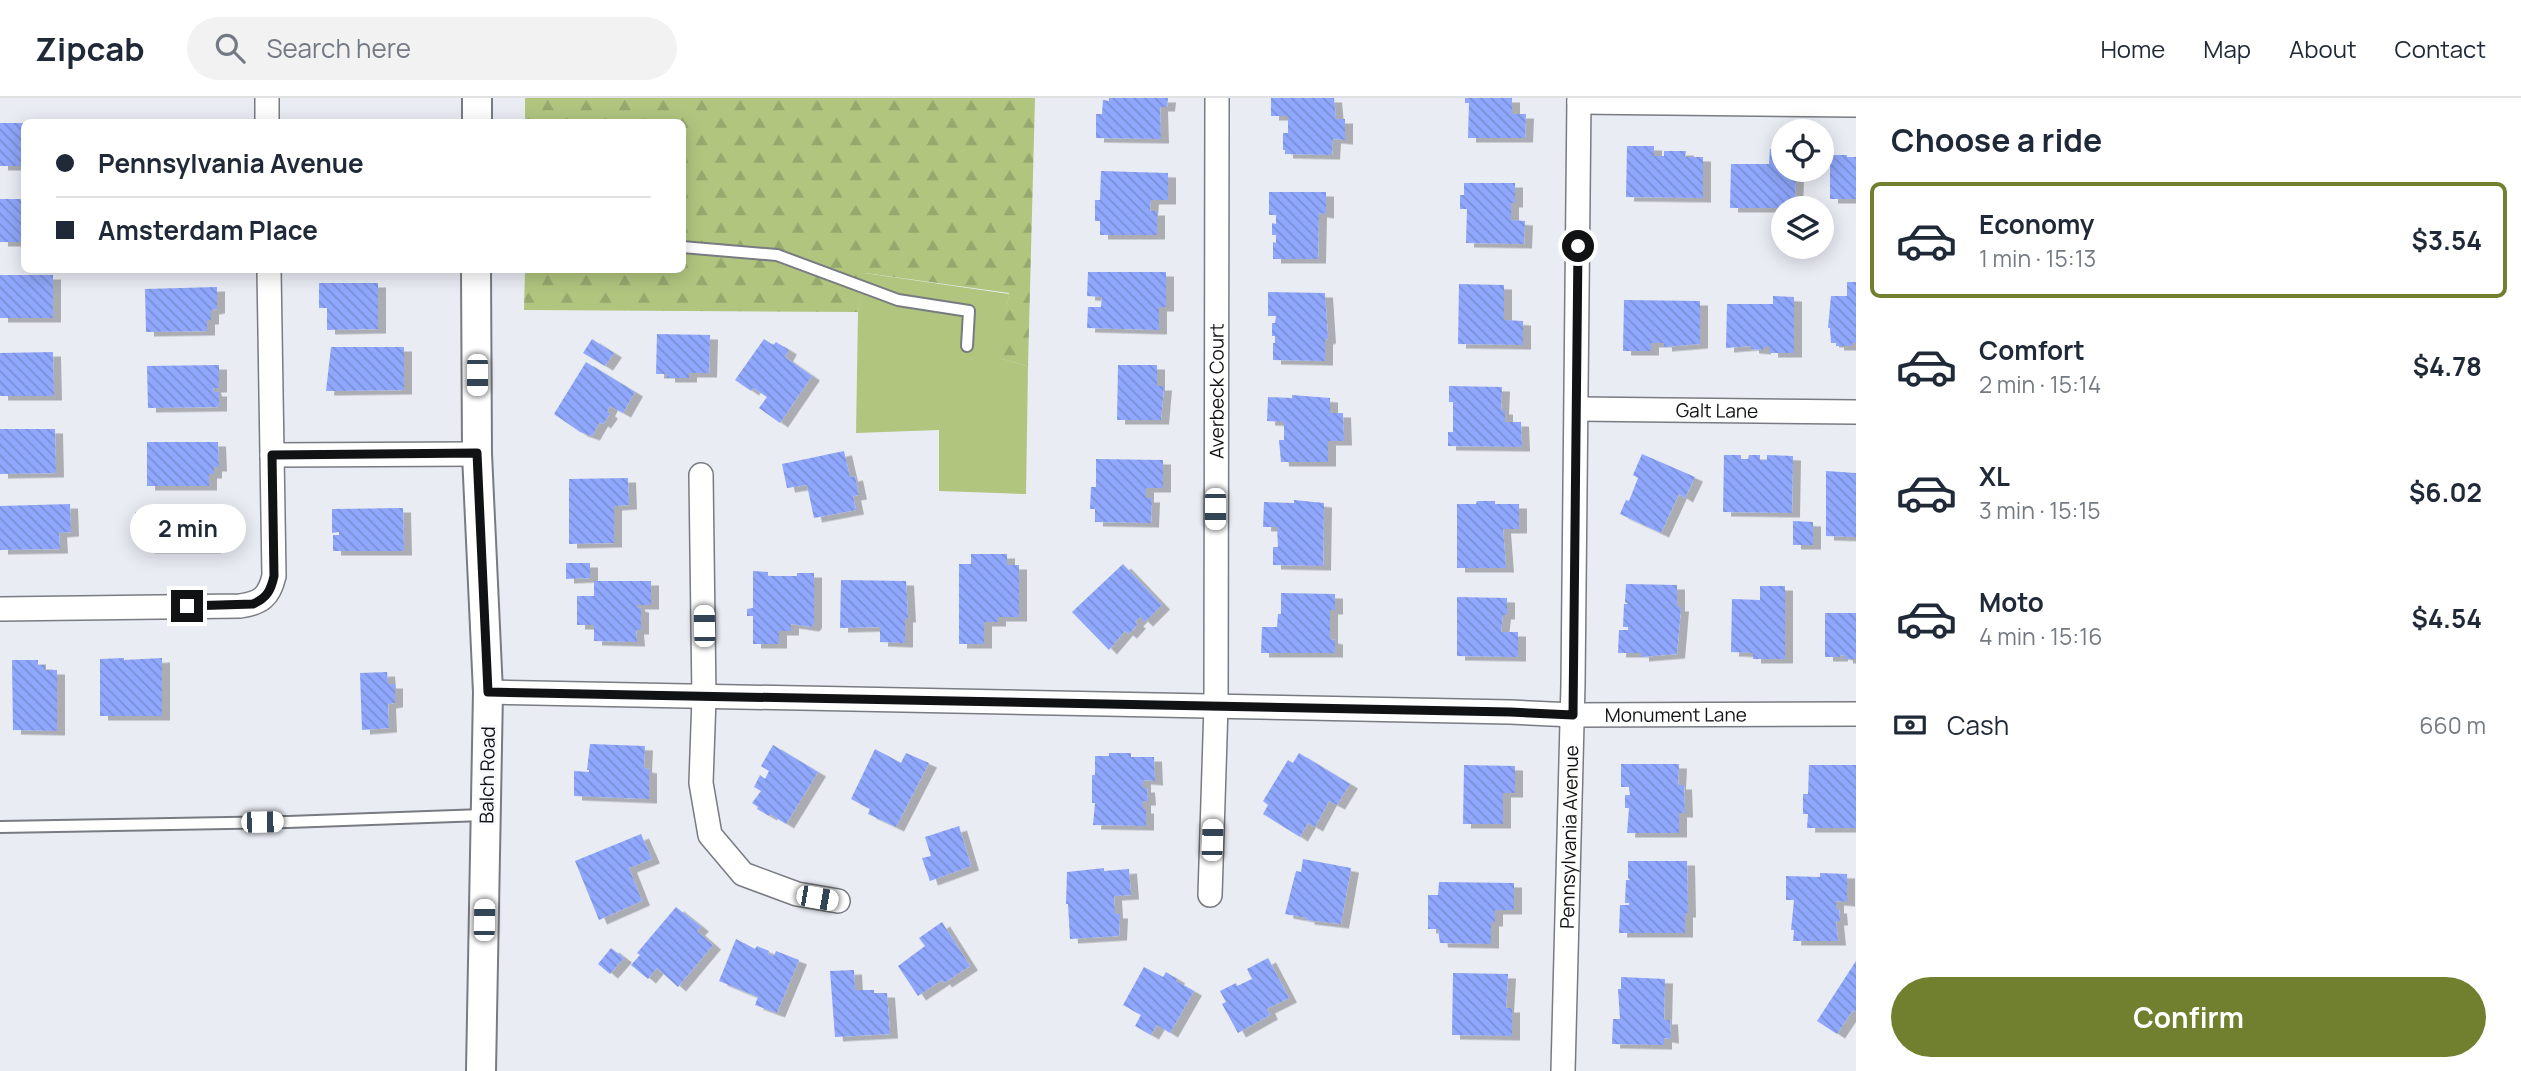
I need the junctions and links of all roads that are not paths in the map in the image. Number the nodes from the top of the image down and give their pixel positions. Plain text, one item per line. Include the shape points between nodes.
1 (267, 98) edge
2 (477, 98) edge
3 (1217, 98) edge
4 (1579, 100) edge
5 (1856, 105) edge
6 (267, 119) edge
7 (477, 119) edge
8 (686, 247) edge
9 (269, 273) edge
10 (476, 273) edge
11 (967, 346) dead end
12 (1577, 409) junction
13 (1856, 411) edge
14 (477, 453) junction
15 (272, 455) junction
16 (701, 475) dead end
17 (0, 609) edge
18 (488, 692) junction
19 (704, 698) junction
20 (1216, 706) junction
21 (1856, 714) edge
22 (1573, 715) junction
23 (486, 815) junction
24 (0, 827) edge
25 (1210, 895) dead end
26 (838, 901) dead end
27 (481, 1071) edge
28 (1563, 1071) edge

1 - 6 street
2 - 7 street
3 - 20 street, Averbeck Court
4 - 5 street
4 - 12 street, Pennsylvania Avenue
8 - 11 lane via 777,255 898,300 969,311
9 - 15 street
10 - 14 street, Balch Road
12 - 13 street, Galt Lane
12 - 22 street, Pennsylvania Avenue
14 - 15 street
14 - 18 street, Balch Road
15 - 17 street via 274,576 263,600 240,606
16 - 19 street
18 - 19 street, Monument Lane
18 - 23 street, Balch Road
19 - 20 street, Monument Lane
19 - 26 street via 701,783 710,835 743,874 797,894
20 - 22 street, Monument Lane
20 - 25 street, Averbeck Court
21 - 22 street, Monument Lane
22 - 28 street, Pennsylvania Avenue
23 - 24 lane
23 - 27 street, Balch Road

